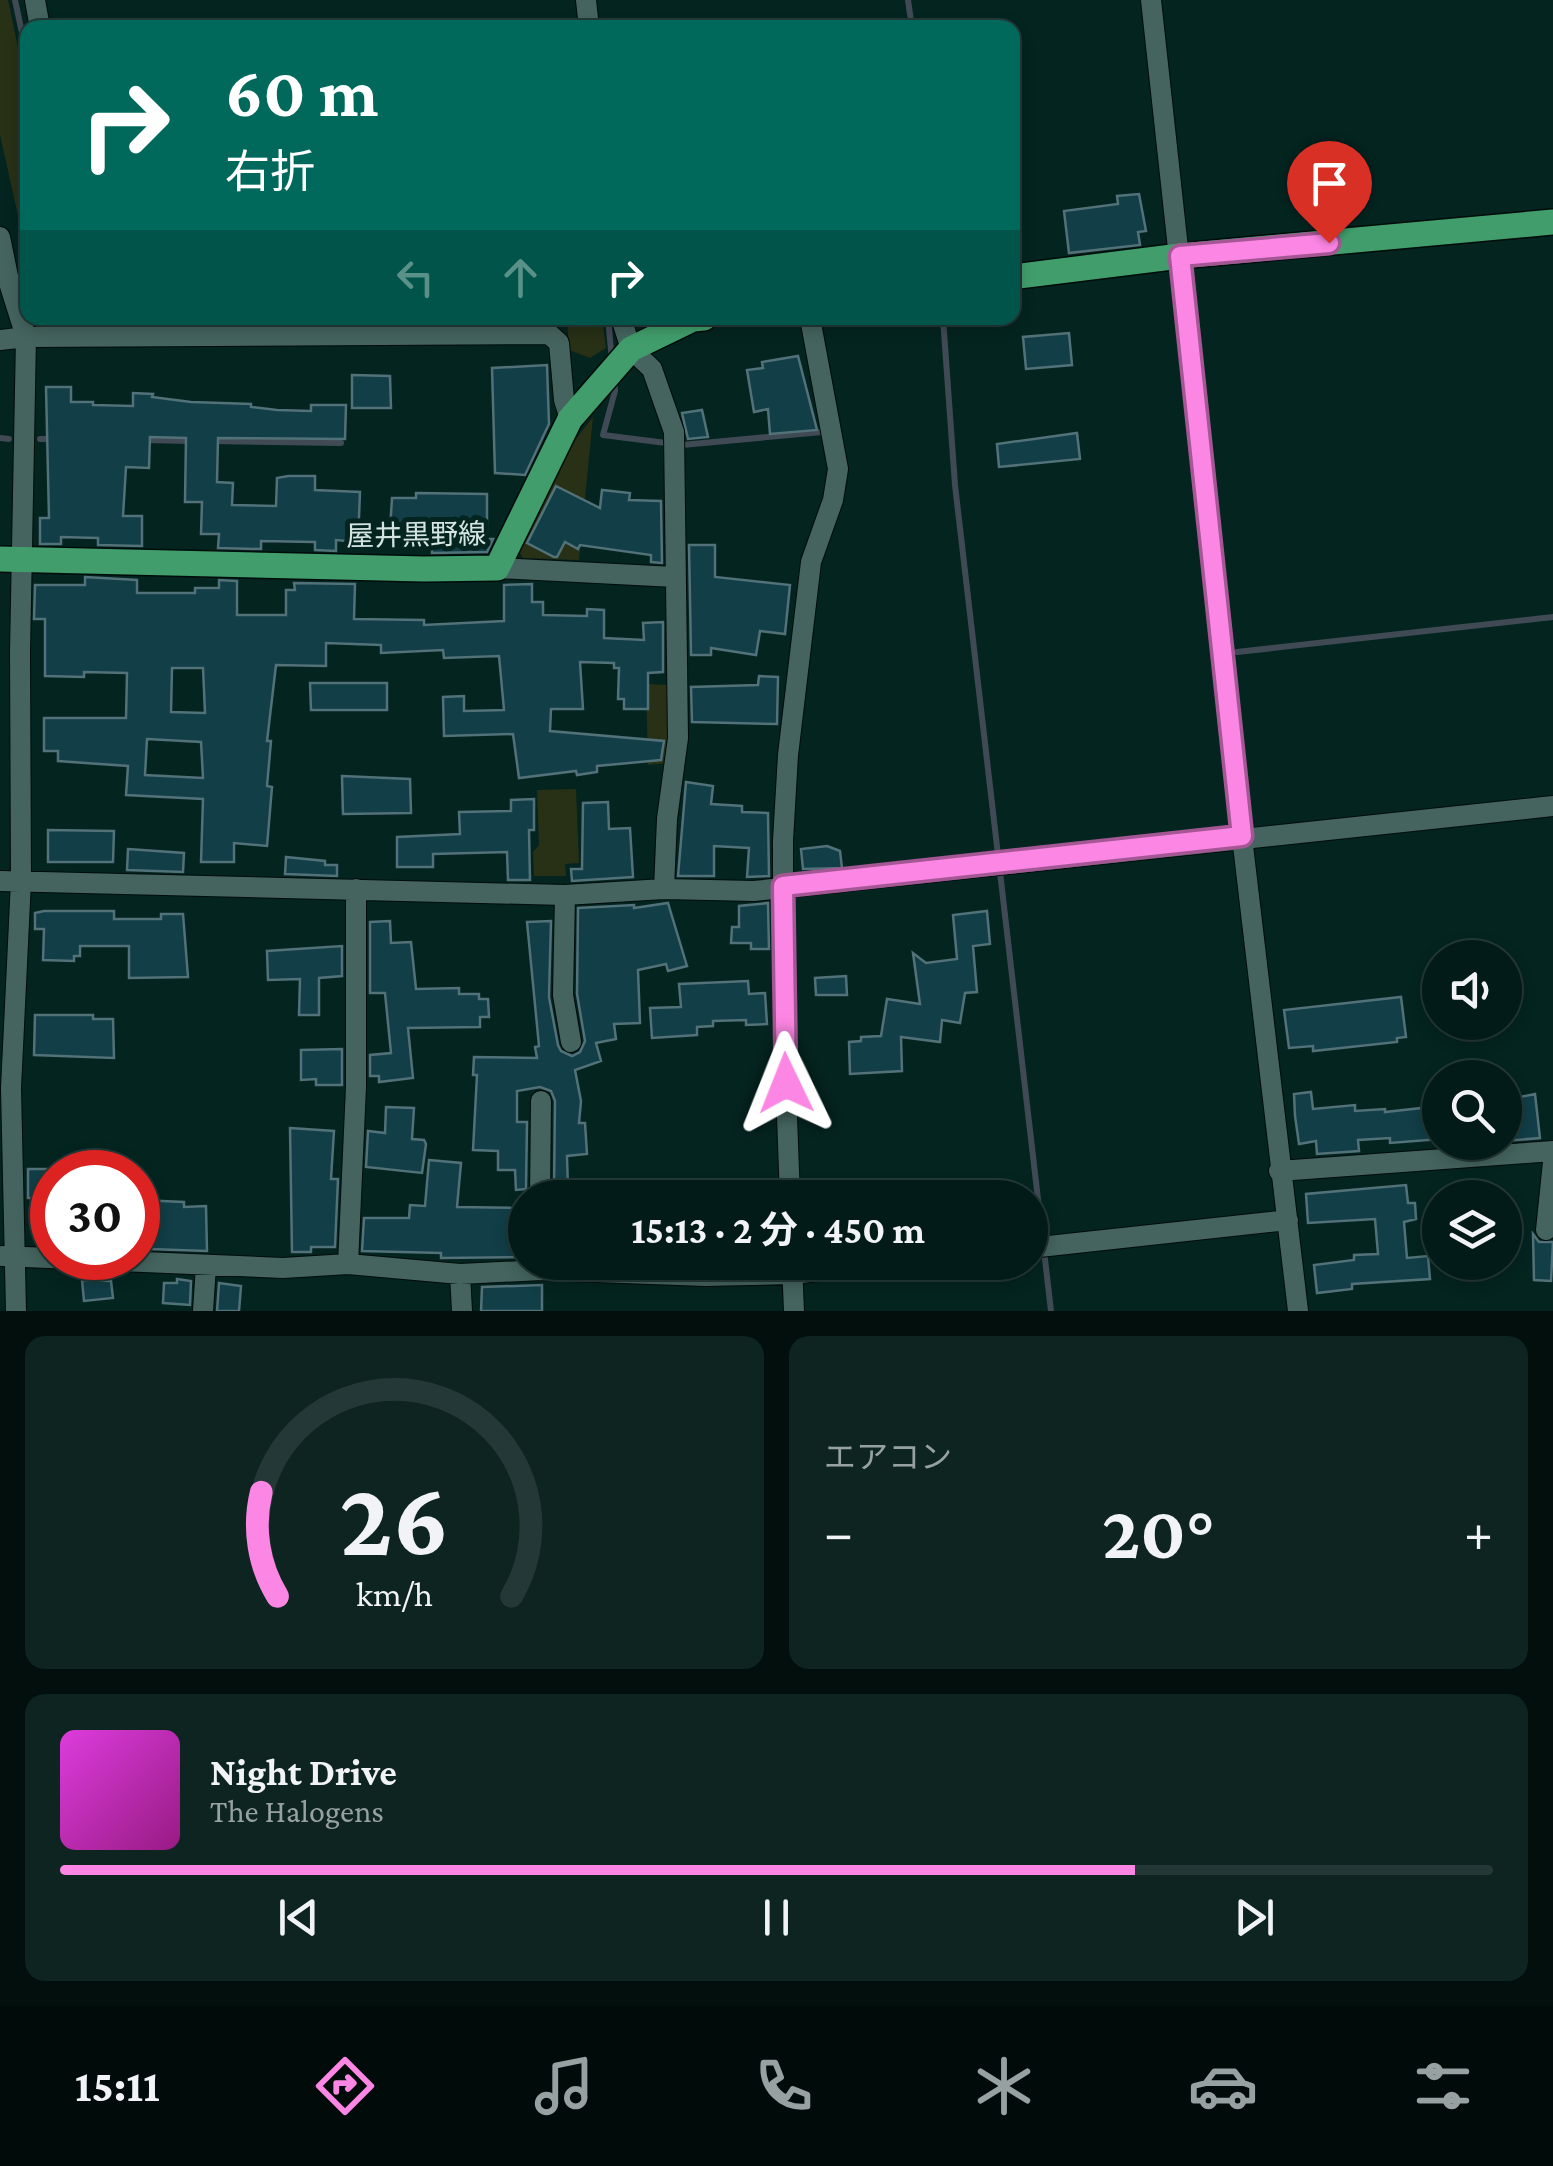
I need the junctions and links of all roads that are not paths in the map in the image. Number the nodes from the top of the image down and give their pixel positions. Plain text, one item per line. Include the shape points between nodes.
1 (1151, 0) edge
2 (1553, 222) edge
3 (0, 237) edge
4 (1180, 256) junction
5 (1020, 276) edge
6 (20, 318) edge
7 (22, 325) edge
8 (624, 325) edge
9 (681, 325) edge
10 (811, 325) edge
11 (26, 337) junction
12 (0, 340) edge
13 (631, 349) junction
14 (570, 419) junction
15 (11, 559) edge
16 (497, 568) junction
17 (675, 577) junction
18 (1553, 806) edge
19 (1242, 836) junction
20 (10, 881) edge
21 (783, 886) junction
22 (356, 889) junction
23 (664, 889) junction
24 (565, 895) junction
25 (571, 1042) dead end
26 (542, 1100) dead end
27 (1553, 1151) edge
28 (1553, 1162) edge
29 (1280, 1171) junction
30 (540, 1180) edge
31 (789, 1180) edge
32 (1288, 1220) junction
33 (1546, 1230) dead end
34 (1048, 1246) edge
35 (6, 1256) edge
36 (348, 1264) junction
37 (206, 1266) junction
38 (508, 1269) edge
39 (460, 1274) junction
40 (793, 1280) edge
41 (16, 1311) edge
42 (203, 1311) edge
43 (462, 1311) edge
44 (794, 1311) edge
45 (1298, 1311) edge

1 - 4 street
2 - 4 main road
3 - 6 street
4 - 5 main road
4 - 19 street
7 - 11 street
8 - 13 street
9 - 13 main road, 屋井黒野線
10 - 21 street via 838,469 811,562 788,755
11 - 12 street
11 - 14 street via 549,334 558,343
11 - 15 street
13 - 14 main road, 屋井黒野線
13 - 17 street via 652,369 674,432
14 - 16 main road, 屋井黒野線
15 - 16 main road, 屋井黒野線
15 - 20 street
16 - 17 street
17 - 23 street via 678,738
18 - 19 street
19 - 21 street
19 - 29 street
20 - 22 street
20 - 35 street
21 - 23 street
21 - 31 street
22 - 24 street
22 - 36 street
23 - 24 street
24 - 25 street via 563,996
26 - 30 street
27 - 29 street
28 - 33 street
29 - 32 street
32 - 34 street
32 - 45 street
35 - 37 street
35 - 41 street
36 - 37 street
36 - 39 street
37 - 42 street
38 - 39 street
39 - 43 street
40 - 44 street

